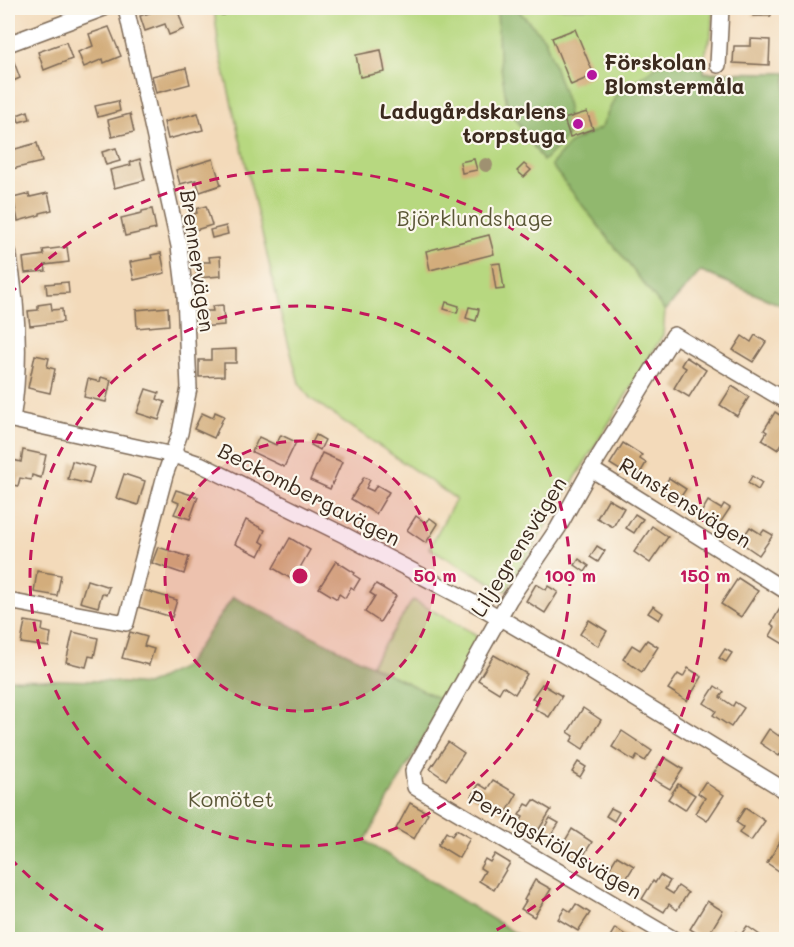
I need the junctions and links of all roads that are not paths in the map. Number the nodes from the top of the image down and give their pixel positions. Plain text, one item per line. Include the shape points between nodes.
1 (104, 8) edge
2 (126, 8) edge
3 (721, 8) edge
4 (8, 44) edge
5 (718, 65) dead end
6 (8, 251) edge
7 (786, 401) edge
8 (10, 419) edge
9 (173, 455) junction
10 (591, 469) junction
11 (786, 591) edge
12 (8, 601) edge
13 (499, 618) junction
14 (415, 787) joint
15 (786, 791) edge
16 (675, 939) edge

1 - 4 street
2 - 9 street, Brennervägen via 172,213 185,295 189,388
3 - 5 street
6 - 8 street via 16,318 16,392
7 - 10 street, Liljegrensvägen via 674,335
8 - 9 street, Beckombergavägen
9 - 12 street, Brennervägen via 126,623
9 - 13 street, Beckombergavägen via 200,464 344,535
10 - 11 street, Runstensvägen
10 - 13 street, Liljegrensvägen
13 - 14 street, Liljegrensvägen via 413,771
13 - 15 street, Beckombergavägen
14 - 16 street, Peringskiöldsvägen

